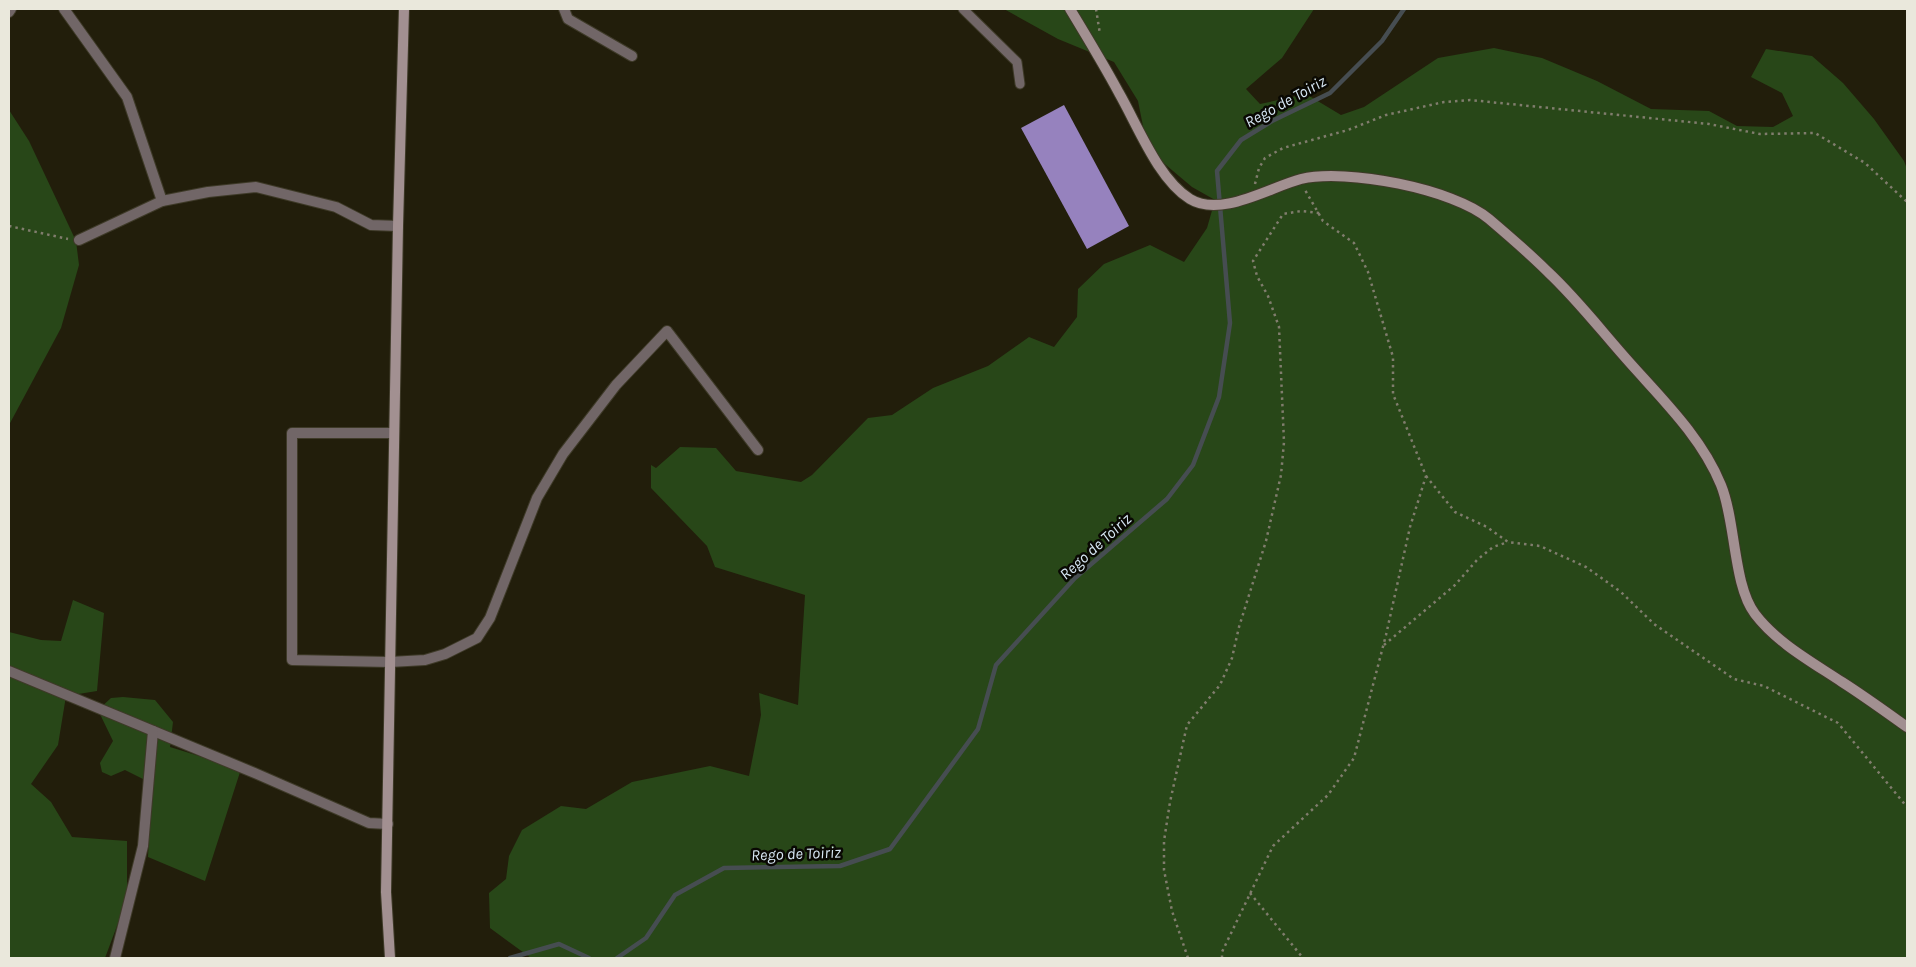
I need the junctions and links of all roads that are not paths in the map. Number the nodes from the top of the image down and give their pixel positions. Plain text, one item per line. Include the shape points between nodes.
1 (11, 9) edge
2 (64, 9) edge
3 (404, 9) edge
4 (564, 9) edge
5 (962, 9) edge
6 (1070, 9) edge
7 (9, 12) edge
8 (632, 56) dead end
9 (1020, 84) dead end
10 (162, 201) junction
11 (398, 226) junction
12 (79, 240) road end
13 (394, 433) junction
14 (758, 450) dead end
15 (390, 662) junction
16 (9, 671) edge
17 (1907, 727) edge
18 (153, 731) junction
19 (388, 824) junction
20 (115, 958) edge
21 (390, 958) edge

1 - 7 street
2 - 10 street via 127,98
3 - 11 street
4 - 8 street via 568,19
5 - 9 lane via 1017,62
6 - 17 street via 1164,174 1198,202 1221,205 1240,202 1304,178 1335,176 1375,179 1426,190 1459,201 1485,216 1543,267 1679,417 1722,487 1744,593 1754,614 1798,653
10 - 11 street via 256,187 336,207 371,225
10 - 12 street
11 - 13 street
13 - 15 street
13 - 15 street via 292,434 292,660
14 - 15 street via 667,331 616,385 563,454 537,498 490,618 477,638 425,660
15 - 19 street
16 - 18 street
18 - 19 street via 370,823
18 - 20 street via 143,846
19 - 21 street via 386,892

